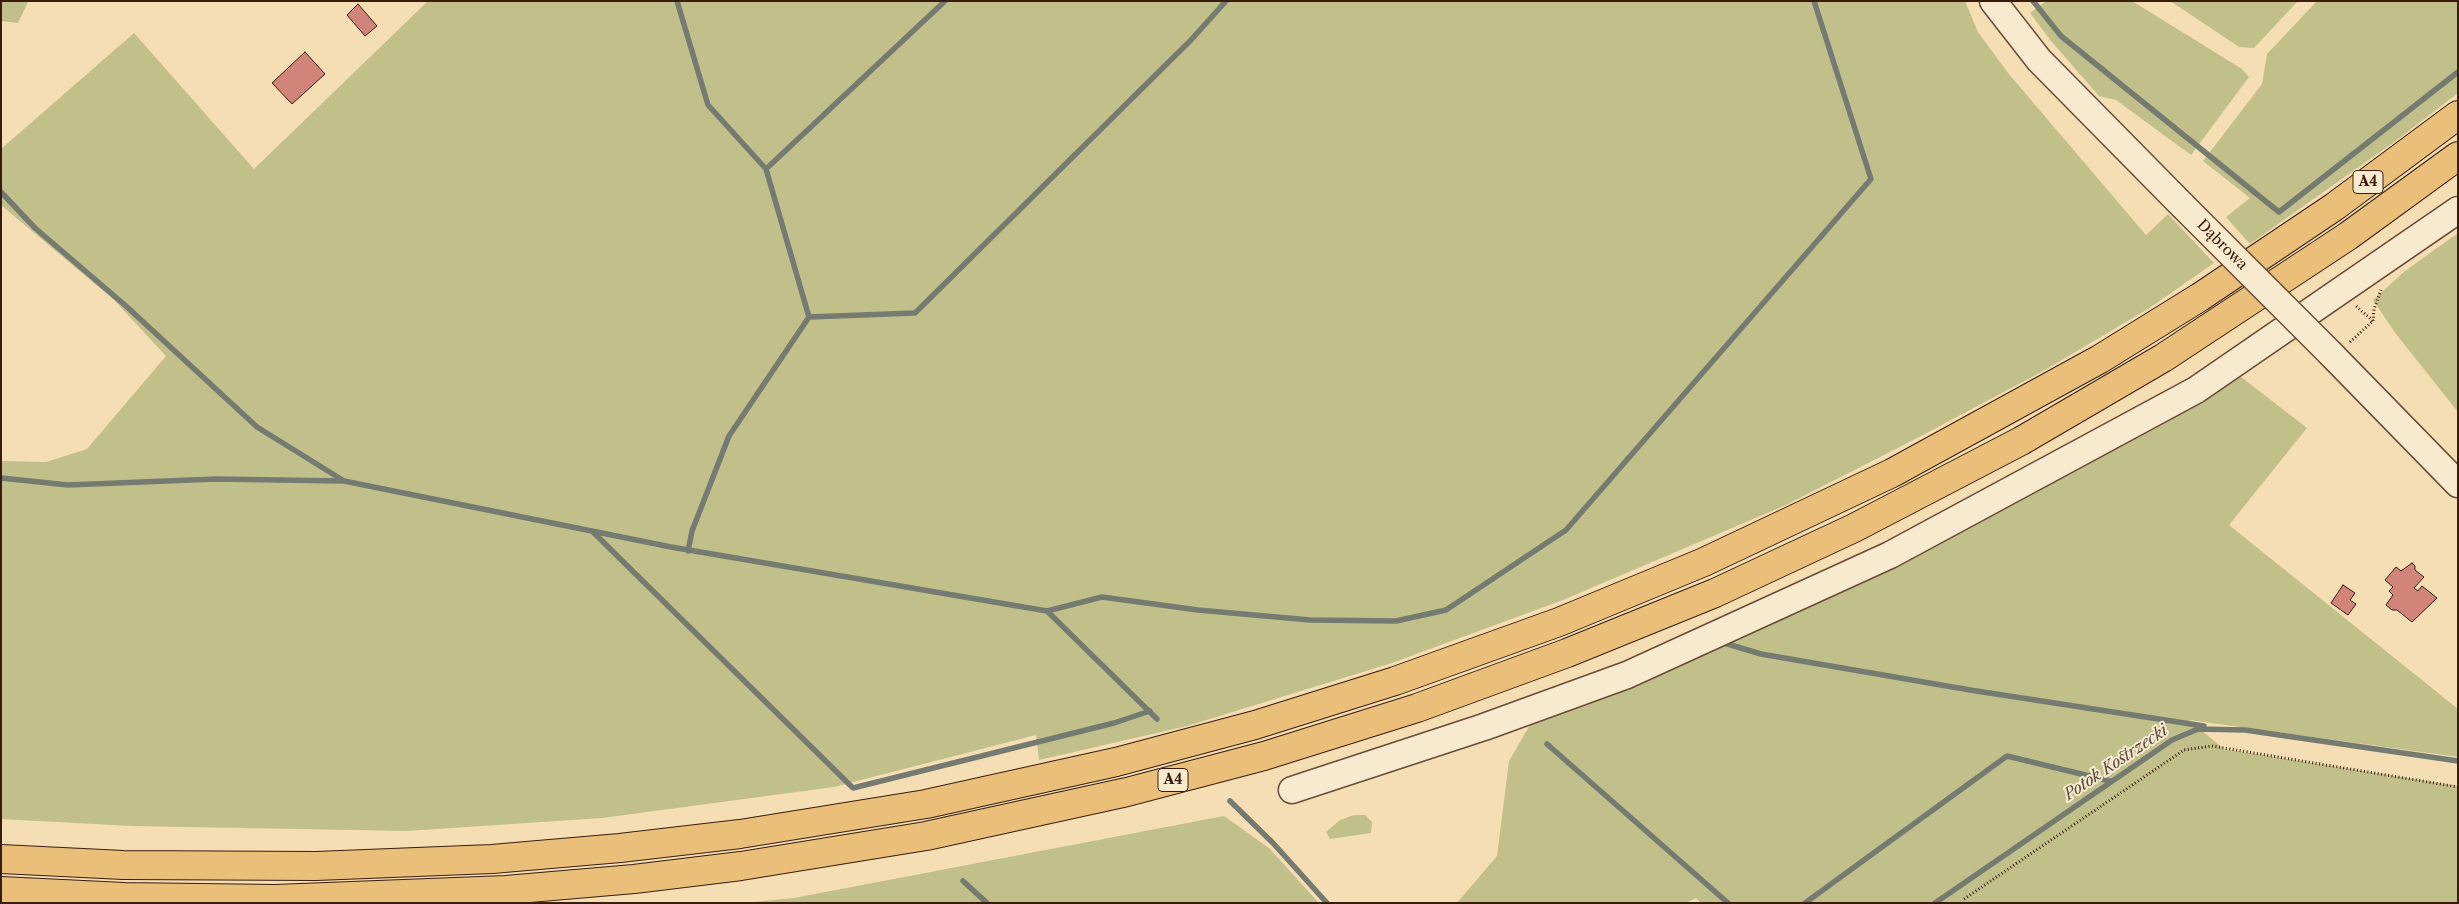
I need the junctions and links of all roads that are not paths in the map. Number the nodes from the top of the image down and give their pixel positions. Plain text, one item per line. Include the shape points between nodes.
1 (1993, 1) edge
2 (2458, 115) edge
3 (2458, 156) edge
4 (2458, 210) edge
5 (2458, 484) edge
6 (1292, 790) dead end
7 (1, 859) edge
8 (1, 891) edge

1 - 5 street, Dąbrowa, bridge via 2039,60 2184,206 2338,350
2 - 7 highway, A4 via 2334,207 2200,297 2084,368 1892,473 1704,562 1559,622 1395,681 1256,724 1116,762 926,804 740,834 620,848 492,859 316,866 132,865
3 - 8 highway, A4 via 2340,242 2164,358 2021,441 1854,528 1715,593 1576,650 1417,708 1264,756 1127,792 926,836 741,866 634,879 467,892 275,899
4 - 6 street via 2196,390 1890,555 1627,675 1484,727

